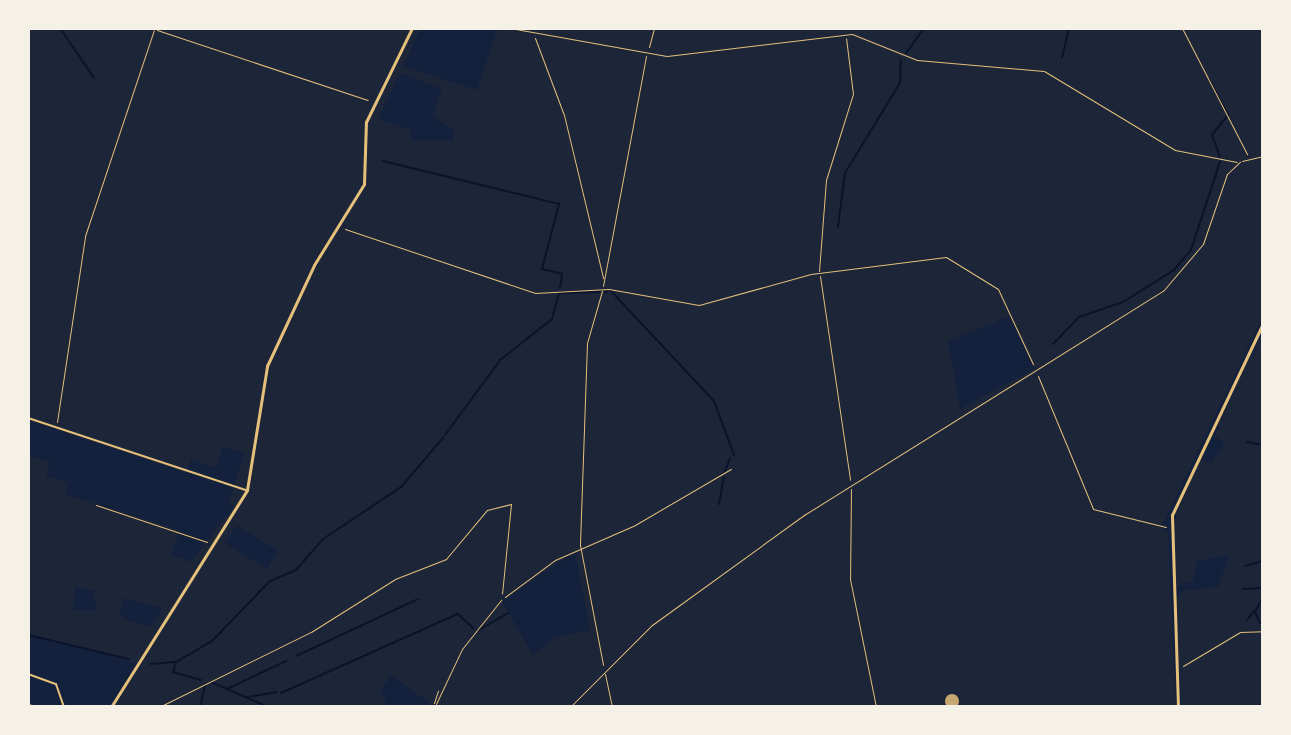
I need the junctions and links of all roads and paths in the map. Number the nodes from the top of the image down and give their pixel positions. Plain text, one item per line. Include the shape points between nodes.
1 (149, 28) edge
2 (412, 28) edge
3 (510, 28) edge
4 (654, 28) edge
5 (1182, 28) edge
6 (154, 30) edge
7 (533, 34) junction
8 (845, 35) junction
9 (647, 53) junction
10 (374, 102) junction
11 (1263, 156) edge
12 (1250, 160) junction
13 (1240, 162) junction
14 (338, 227) junction
15 (819, 274) junction
16 (604, 281) junction
17 (602, 289) junction
18 (1263, 323) edge
19 (1036, 370) junction
20 (28, 418) edge
21 (56, 426) junction
22 (731, 469) dead end
23 (850, 483) junction
24 (247, 490) junction
25 (96, 505) dead end
26 (1165, 527) dead end
27 (213, 544) junction
28 (580, 548) junction
29 (501, 600) junction
30 (1263, 631) edge
31 (1183, 666) dead end
32 (605, 671) junction
33 (28, 674) edge
34 (440, 691) junction
35 (28, 705) edge
36 (435, 706) edge
37 (37, 707) edge
38 (64, 707) edge
39 (111, 707) edge
40 (159, 707) edge
41 (570, 707) edge
42 (612, 707) edge
43 (876, 707) edge
44 (1178, 707) edge

1 - 6 path
2 - 10 street
3 - 7 lane
4 - 9 path
5 - 12 path
6 - 10 path
6 - 21 path via 85,236
7 - 9 lane
7 - 16 path via 564,115
8 - 9 lane
8 - 13 lane via 917,60 1044,71 1175,150
8 - 15 path via 853,94 826,180
9 - 16 path
10 - 14 street via 364,133 367,176
11 - 12 lane
12 - 13 lane
13 - 19 lane via 1227,174 1203,244 1184,272 1134,314
14 - 17 path via 535,293
14 - 24 street via 267,366
15 - 17 path via 706,305
15 - 19 path via 882,270 916,257 963,262 1005,298
15 - 23 path
16 - 17 path
17 - 28 path via 587,343
18 - 44 street via 1189,468 1171,522
19 - 23 lane
19 - 26 path via 1093,509
20 - 21 street
21 - 24 street
22 - 28 path
23 - 32 lane via 652,625
23 - 43 path via 850,579
24 - 27 street
25 - 27 path
27 - 39 street
28 - 29 path
28 - 32 path
29 - 34 lane
29 - 40 path via 511,504 487,510 446,559 382,585 311,632
30 - 31 path via 1240,632
32 - 41 lane
32 - 42 lane
33 - 38 street via 56,684
34 - 36 lane
34 - 36 lane via 432,694
35 - 37 street

